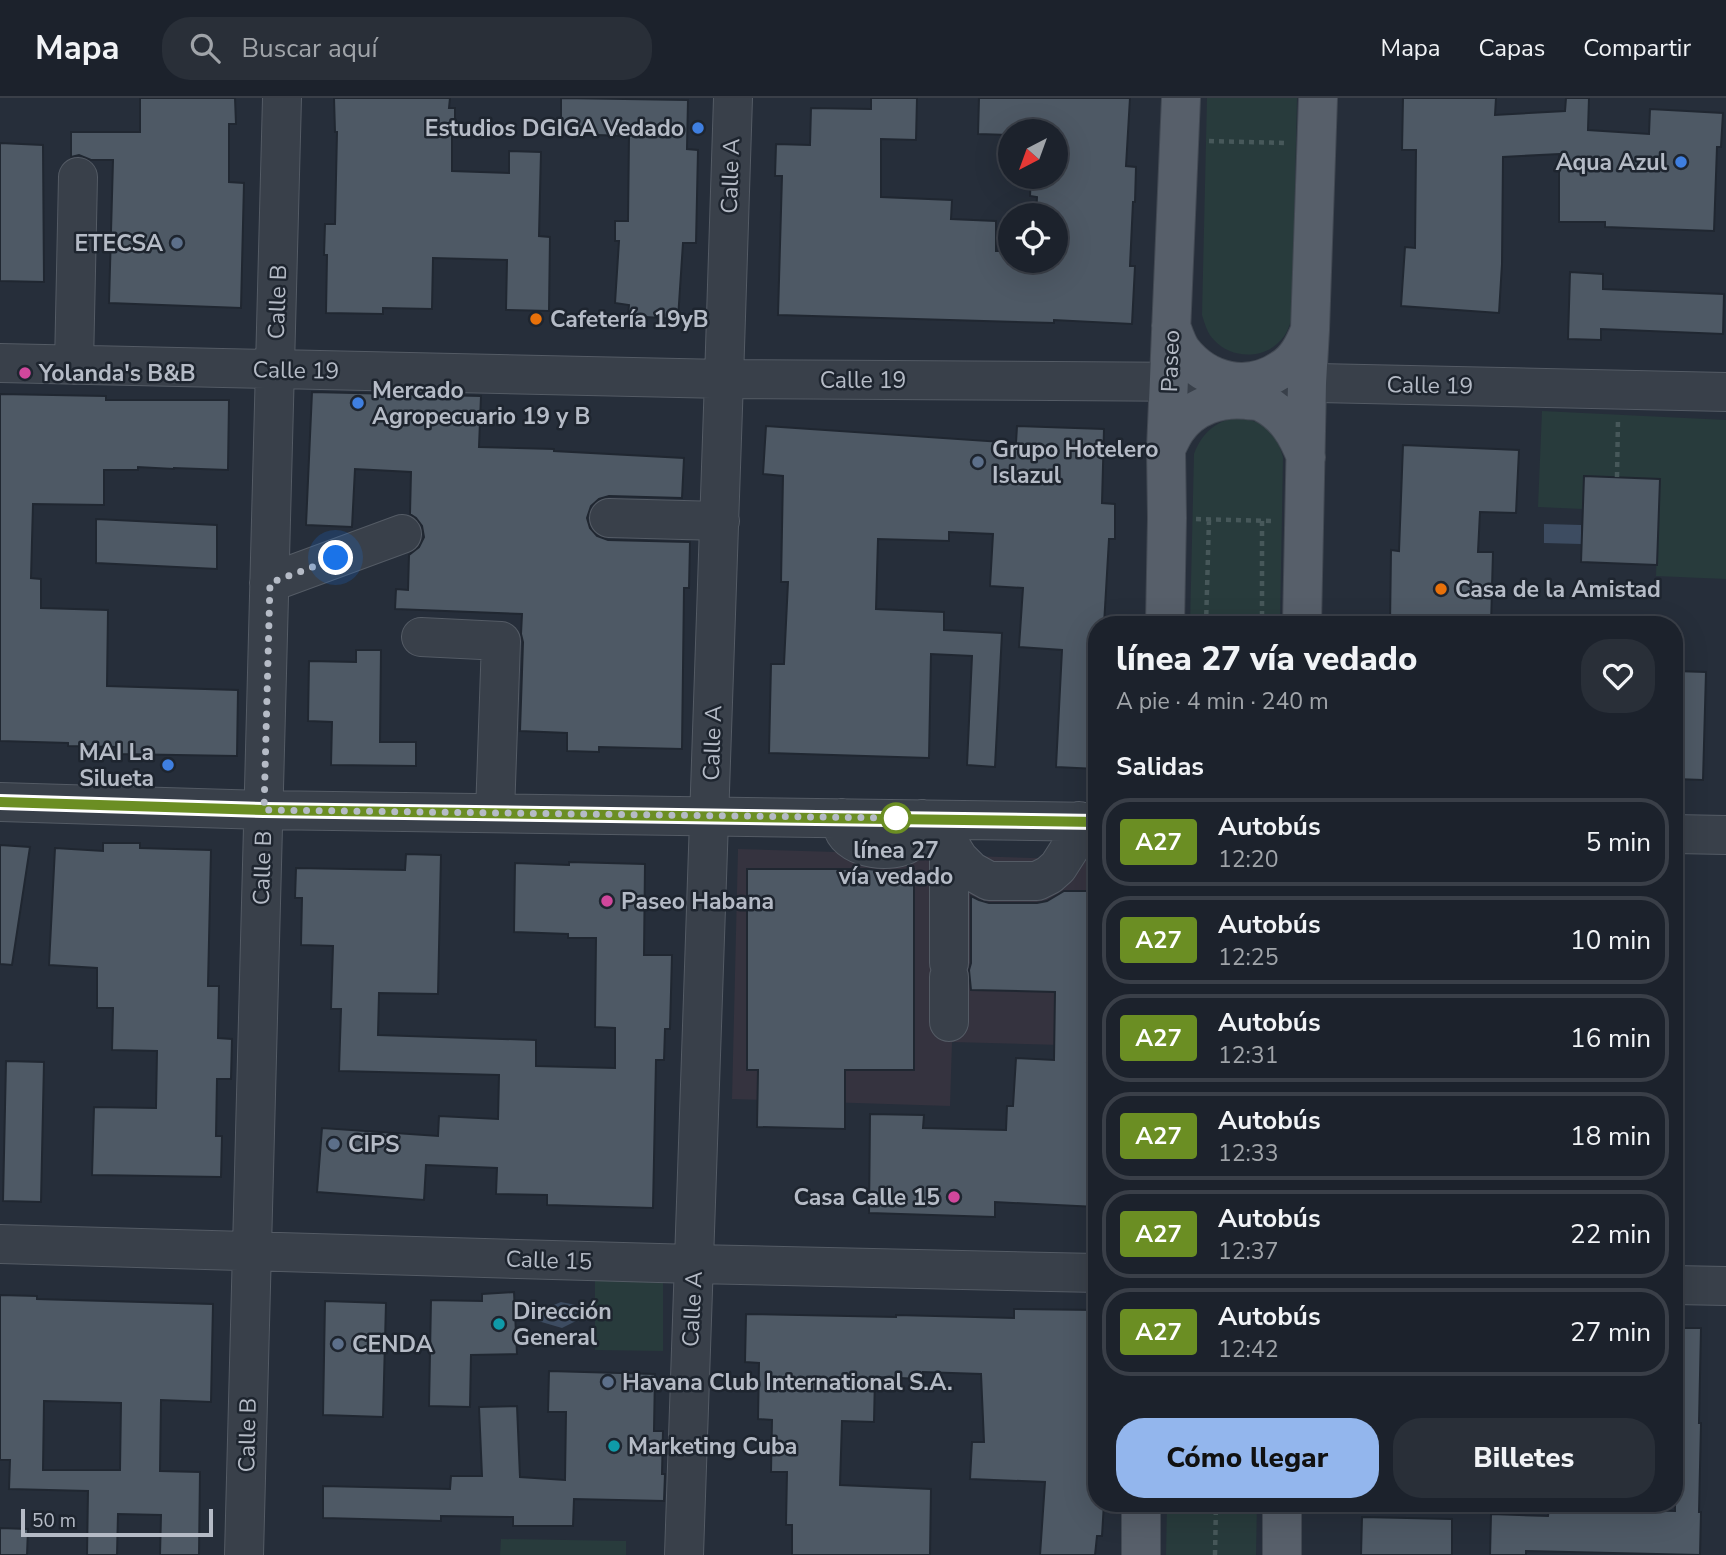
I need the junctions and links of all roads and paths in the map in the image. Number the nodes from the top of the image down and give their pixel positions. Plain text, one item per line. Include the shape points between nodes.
1 (282, 98) edge
2 (733, 98) edge
3 (1181, 98) edge
4 (1318, 98) edge
5 (1180, 140) junction
6 (1316, 144) junction
7 (78, 177) dead end
8 (1171, 326) junction
9 (1310, 330) junction
10 (0, 363) edge
11 (74, 365) junction
12 (275, 369) junction
13 (724, 379) junction
14 (1170, 381) junction
15 (1239, 382) junction
16 (1307, 383) junction
17 (1726, 392) edge
18 (1618, 415) dead end
19 (1166, 449) junction
20 (1306, 457) junction
21 (1617, 477) dead end
22 (609, 518) dead end
23 (1167, 518) junction
24 (1209, 519) junction
25 (720, 521) junction
26 (1262, 521) junction
27 (1303, 522) junction
28 (402, 534) dead end
29 (270, 583) junction
30 (1164, 616) edge
31 (1206, 616) edge
32 (1262, 616) edge
33 (1302, 616) edge
34 (421, 637) dead end
35 (0, 802) edge
36 (264, 810) junction
37 (495, 813) junction
38 (709, 816) junction
39 (1088, 821) edge
40 (940, 827) junction
41 (1683, 834) edge
42 (1726, 835) edge
43 (949, 1022) dead end
44 (0, 1244) edge
45 (252, 1250) junction
46 (694, 1264) junction
47 (1088, 1273) edge
48 (1683, 1284) edge
49 (1726, 1286) edge
50 (1141, 1512) edge
51 (1216, 1512) edge
52 (1282, 1512) edge
53 (244, 1555) edge
54 (684, 1555) edge
55 (1141, 1555) edge
56 (1215, 1555) edge
57 (1282, 1555) edge

1 - 12 street, Calle B
2 - 13 street, Calle A
3 - 5 main road, Paseo
4 - 6 main road
5 - 6 path
5 - 8 main road, Paseo
6 - 9 main road
7 - 11 street
8 - 14 main road, Paseo
8 - 15 main road via 1180,348 1195,366 1216,378
9 - 15 main road via 1300,351 1284,368 1263,379
9 - 16 main road
10 - 11 street, Calle 19
11 - 12 street, Calle 19
12 - 13 street, Calle 19
12 - 29 street, Calle B
13 - 14 street, Calle 19
13 - 25 street, Calle A
14 - 15 street, Calle 19
14 - 19 main road, Paseo
15 - 16 street, Calle 19
16 - 17 street, Calle 19
16 - 20 main road
18 - 21 path
19 - 20 main road via 1177,428 1194,412 1215,401 1238,399 1261,402 1282,417 1297,435
19 - 23 main road, Paseo
20 - 27 main road
22 - 25 street
23 - 24 path
23 - 30 main road, Paseo
24 - 26 path
24 - 31 path
25 - 38 street, Calle A
26 - 27 path
26 - 32 path
27 - 33 main road
28 - 29 street
29 - 36 street, Calle B
34 - 37 street via 501,641
35 - 36 street
36 - 37 street
36 - 45 street, Calle B
37 - 38 street
38 - 40 street via 842,818
38 - 46 street, Calle A
39 - 40 street
39 - 40 street via 1058,867 1037,881 989,881 971,871
40 - 43 street
41 - 42 street
44 - 45 street, Calle 15
45 - 46 street, Calle 15
45 - 53 street, Calle B
46 - 47 street, Calle 15
46 - 54 street, Calle A
48 - 49 street
50 - 55 main road
51 - 56 path
52 - 57 main road

